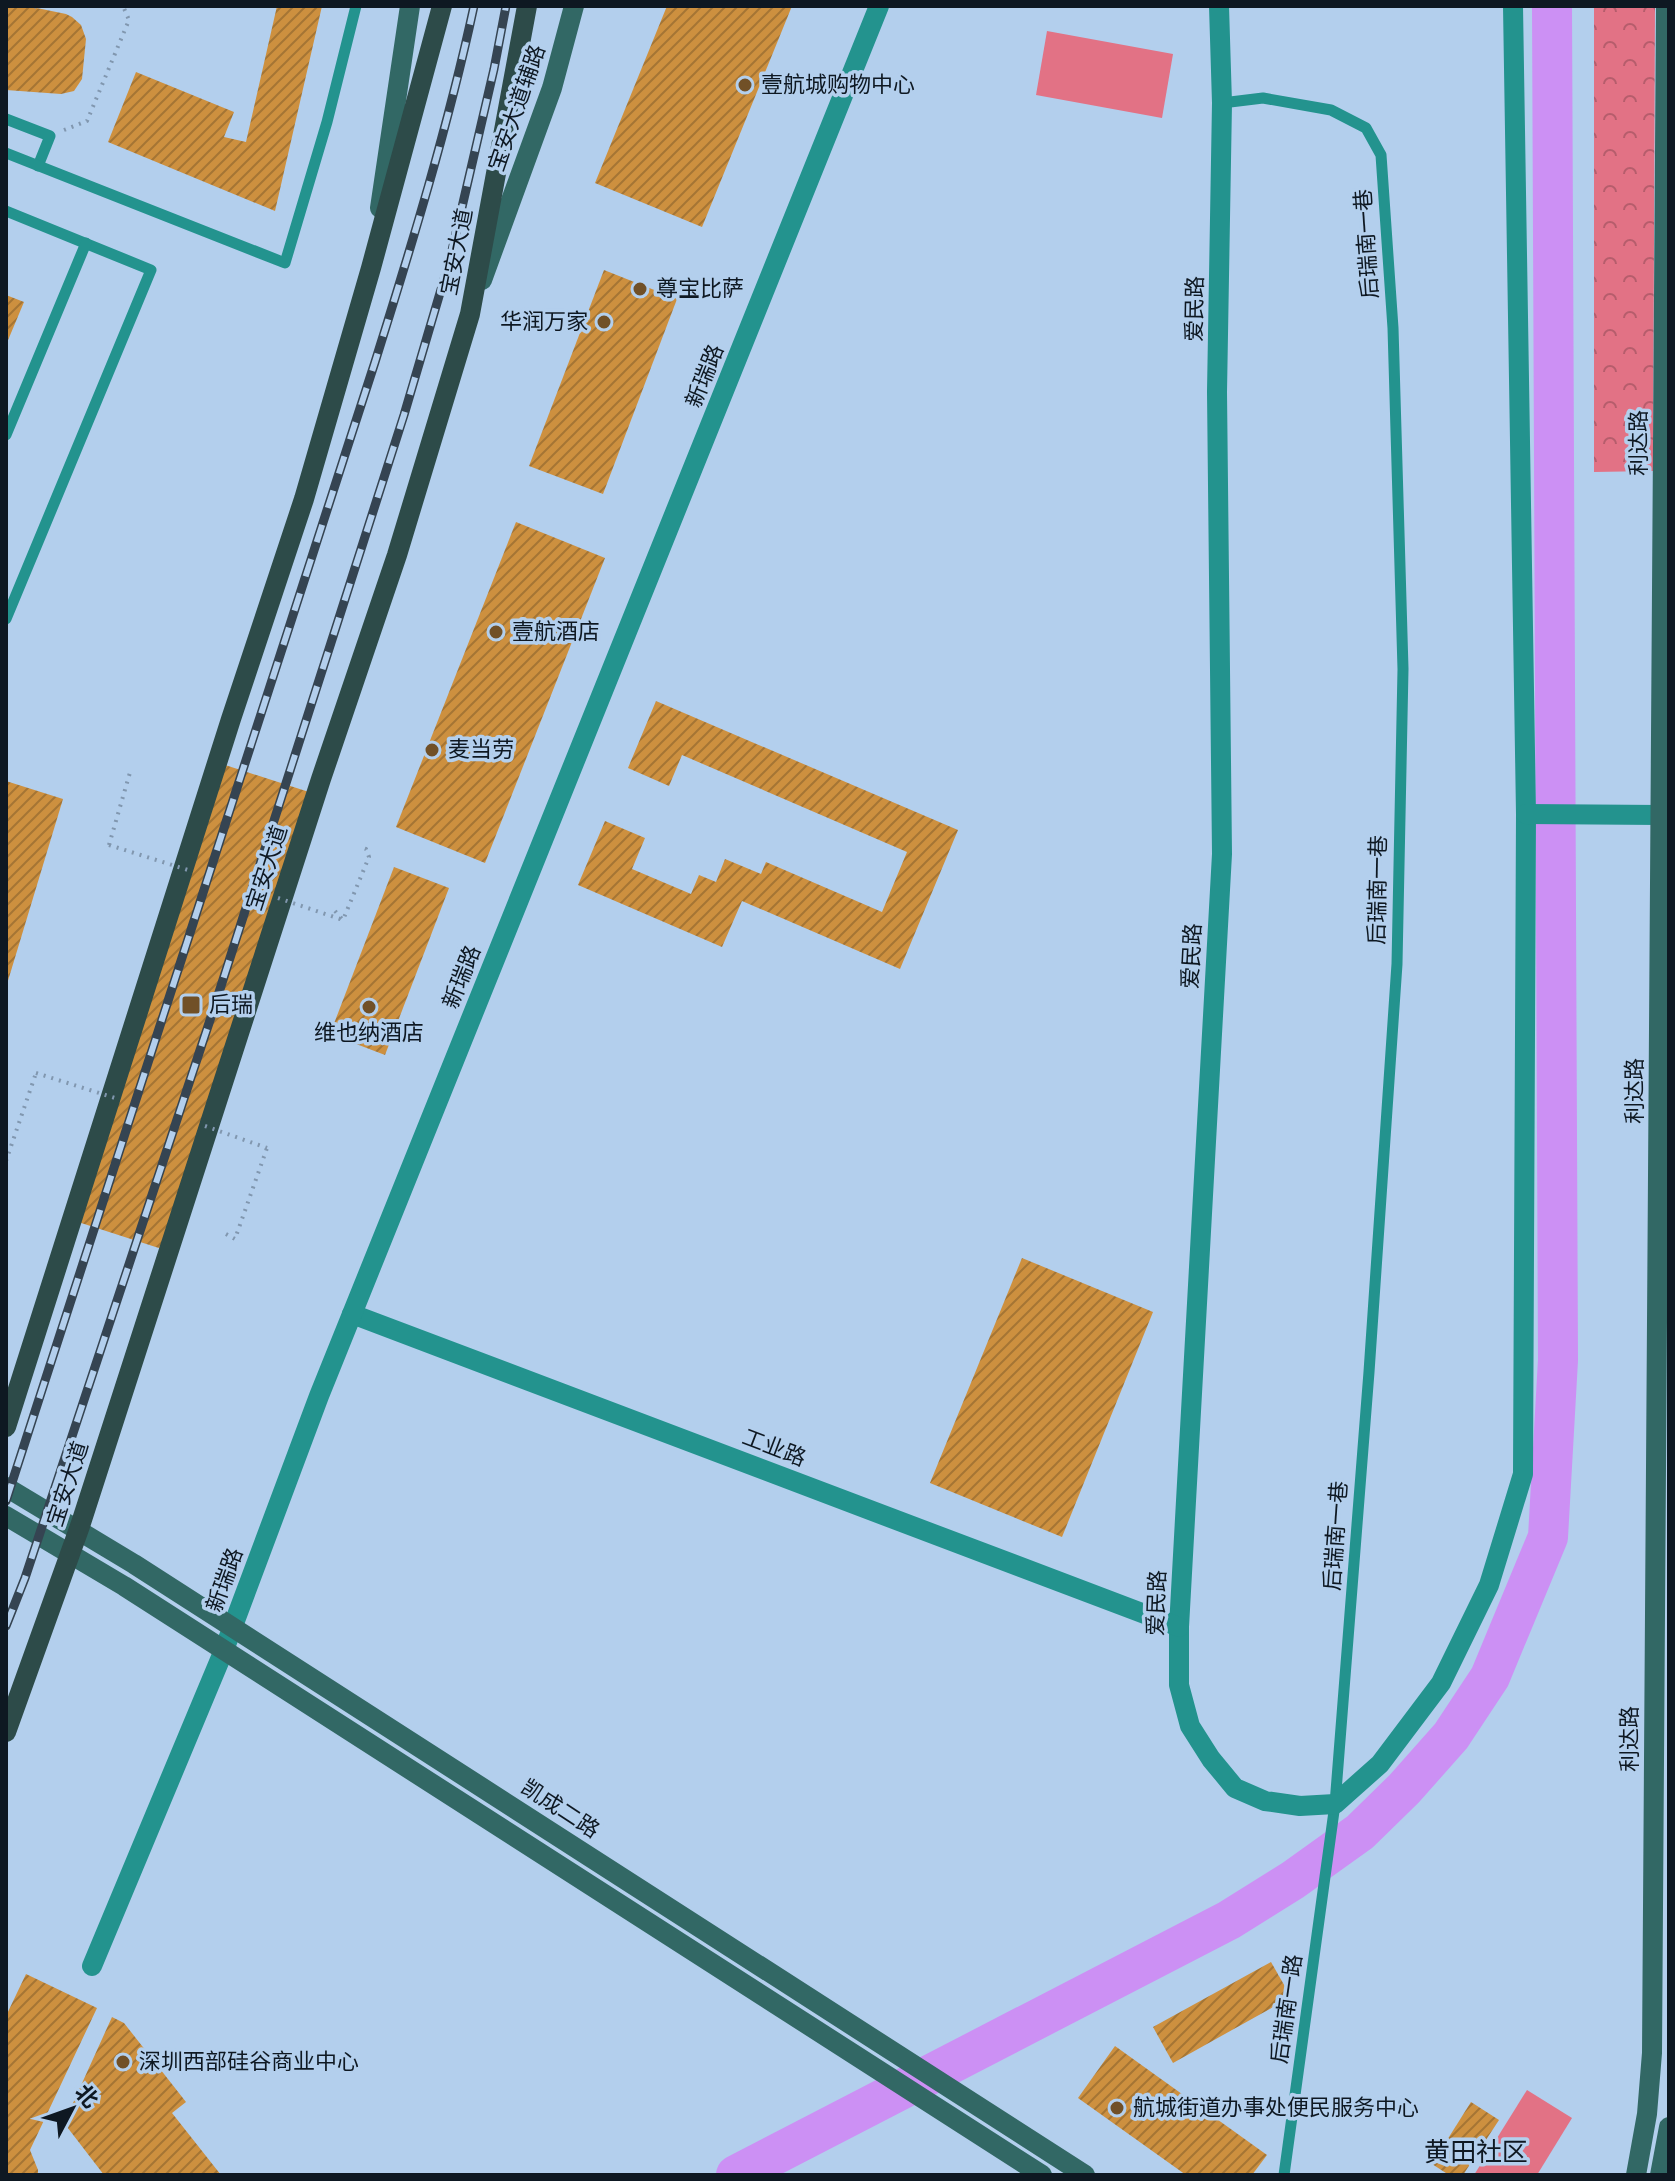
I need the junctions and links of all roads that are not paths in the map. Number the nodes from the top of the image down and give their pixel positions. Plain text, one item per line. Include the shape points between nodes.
1 (356, 6) edge
2 (410, 6) edge
3 (442, 6) edge
4 (527, 6) edge
5 (574, 6) edge
6 (879, 6) edge
7 (1219, 6) edge
8 (1513, 6) edge
9 (1666, 6) edge
10 (1222, 103) junction
11 (6, 119) edge
12 (6, 153) edge
13 (38, 166) junction
14 (6, 211) edge
15 (86, 243) junction
16 (371, 268) junction
17 (470, 314) junction
18 (6, 435) edge
19 (6, 619) edge
20 (1526, 814) junction
21 (1660, 815) junction
22 (1664, 978) edge
23 (352, 1314) junction
24 (32, 1347) junction
25 (6, 1382) edge
26 (6, 1427) edge
27 (6, 1487) edge
28 (6, 1516) edge
29 (78, 1530) junction
30 (70, 1554) junction
31 (233, 1627) junction
32 (1179, 1627) junction
33 (224, 1650) junction
34 (6, 1732) edge
35 (1335, 1804) junction
36 (1322, 1896) joint
37 (92, 1966) dead end
38 (1669, 2127) edge
39 (1042, 2175) edge
40 (1085, 2175) edge
41 (1284, 2175) edge
42 (1636, 2175) edge
43 (1660, 2175) edge

1 - 13 lane via 285,263
2 - 16 street
3 - 16 main road
4 - 17 main road, 宝安大道
5 - 17 street, 宝安大道辅路 via 552,88
6 - 23 street, 新瑞路
7 - 10 street, 爱民路
8 - 20 street
9 - 21 street, 利达路
10 - 32 street, 爱民路 via 1217,392 1222,854
10 - 35 lane, 后瑞南一巷 via 1263,98 1331,110 1366,128 1381,155 1392,313 1403,669 1397,964
11 - 13 lane via 50,136
12 - 13 lane
14 - 15 lane
15 - 18 lane
15 - 19 lane via 151,270
16 - 24 main road via 304,499
17 - 29 main road, 宝安大道 via 397,555
20 - 21 street
20 - 35 street via 1523,1474 1489,1585 1441,1683 1380,1764
21 - 22 street, 利达路
22 - 42 street, 利达路 via 1652,2053
23 - 31 street, 新瑞路
23 - 32 street, 工业路
24 - 25 main road
24 - 26 main road
27 - 29 street, 凯成二路
28 - 30 street
29 - 30 main road, 宝安大道
29 - 31 street, 凯成二路
30 - 33 street
30 - 34 main road, 宝安大道
31 - 33 street, 新瑞路
31 - 40 street, 凯成二路
32 - 35 street, 爱民路 via 1179,1685 1190,1726 1235,1788 1265,1801
33 - 37 street, 新瑞路
33 - 39 street
35 - 36 lane, 后瑞南一巷
36 - 41 lane, 后瑞南一路
38 - 43 street

